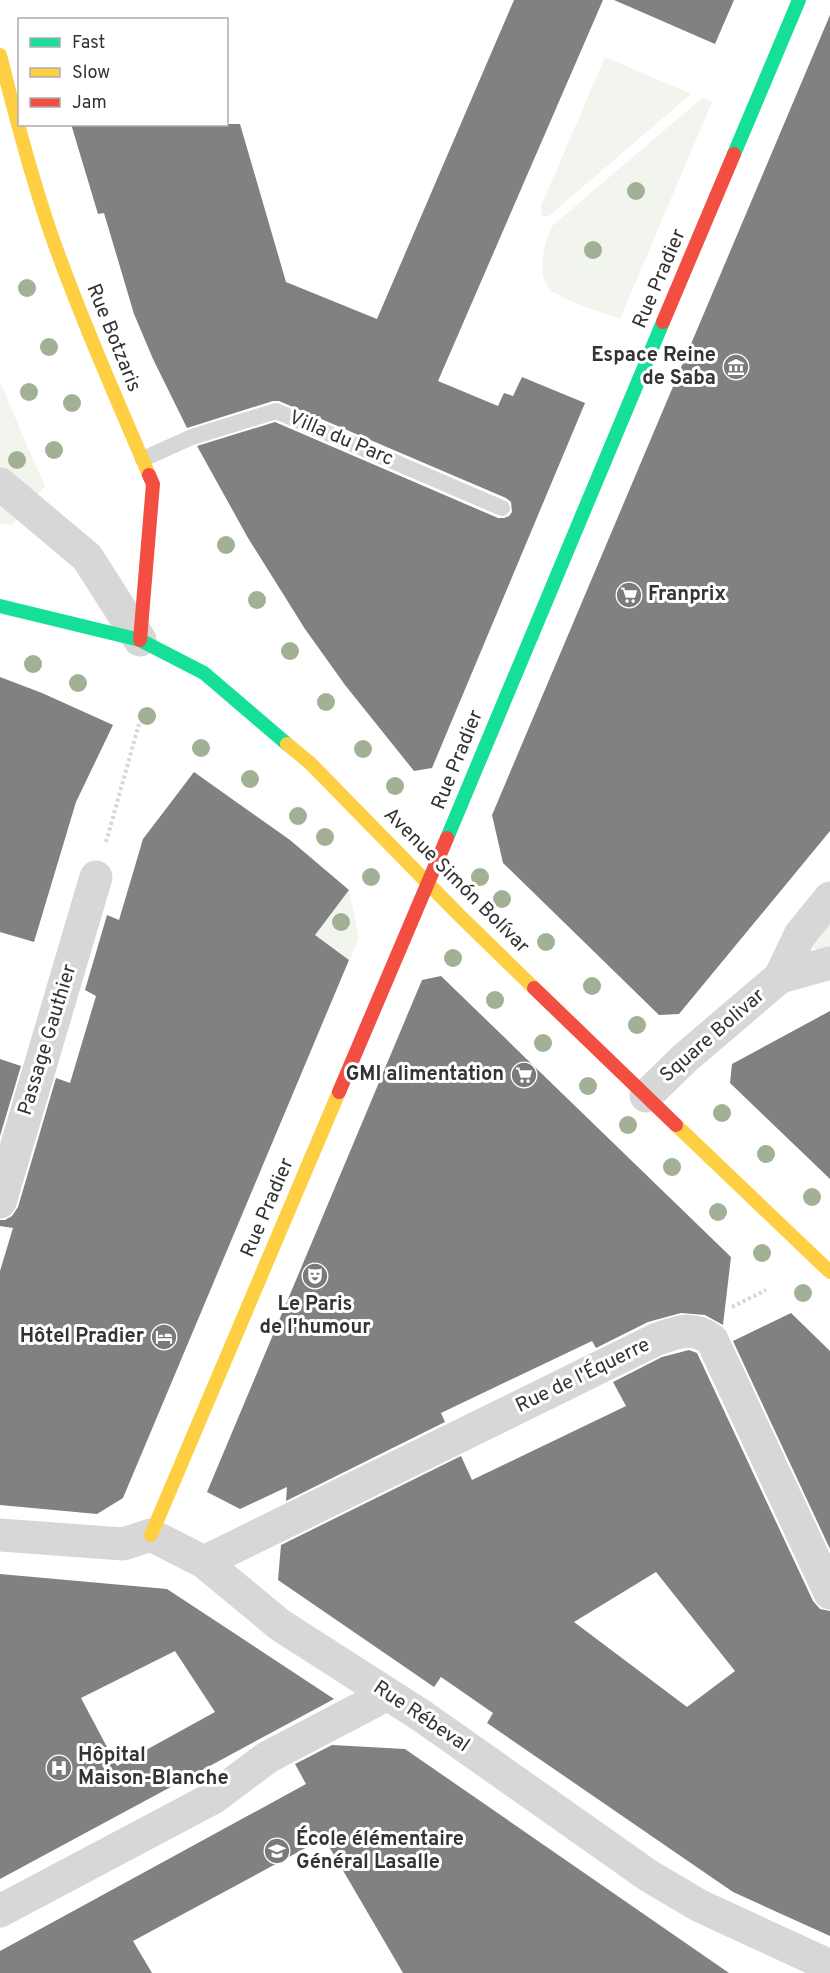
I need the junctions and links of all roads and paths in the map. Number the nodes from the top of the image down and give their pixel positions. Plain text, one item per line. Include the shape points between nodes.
1 (799, 0) edge
2 (0, 55) edge
3 (143, 459) junction
4 (0, 484) edge
5 (502, 508) dead end
6 (0, 606) edge
7 (140, 640) junction
8 (139, 724) dead end
9 (114, 813) dead end
10 (96, 877) dead end
11 (428, 883) junction
12 (830, 898) edge
13 (830, 963) edge
14 (780, 977) junction
15 (646, 1096) junction
16 (0, 1202) edge
17 (830, 1272) edge
18 (766, 1290) dead end
19 (726, 1309) dead end
20 (0, 1535) edge
21 (152, 1535) junction
22 (204, 1562) junction
23 (830, 1593) edge
24 (388, 1694) junction
25 (0, 1911) edge
26 (830, 1966) edge

1 - 11 street, Rue Pradier
2 - 3 street, Rue Botzaris via 51,233
3 - 5 lane, Villa du Parc via 192,437 276,411
3 - 7 street, Rue Botzaris via 153,484
4 - 7 street via 87,557
6 - 7 street, Avenue Simón Bolívar
7 - 11 street, Avenue Simón Bolívar via 204,673 309,763
8 - 9 path
10 - 16 street, Passage Gauthier
11 - 15 street, Avenue Simón Bolívar
11 - 21 street, Rue Pradier
12 - 14 street, Square Bolivar via 800,935
13 - 14 street, Square Bolivar
14 - 15 street, Square Bolivar
15 - 17 street, Avenue Simón Bolívar
18 - 19 path
20 - 21 street via 123,1544
21 - 22 street, Rue Rébeval
22 - 23 street, Rue de l'Équerre via 655,1340 679,1331 701,1332 712,1340
22 - 24 street, Rue Rébeval via 280,1625
24 - 25 street via 268,1756 213,1798
24 - 26 street, Rue Rébeval via 650,1876 700,1906

